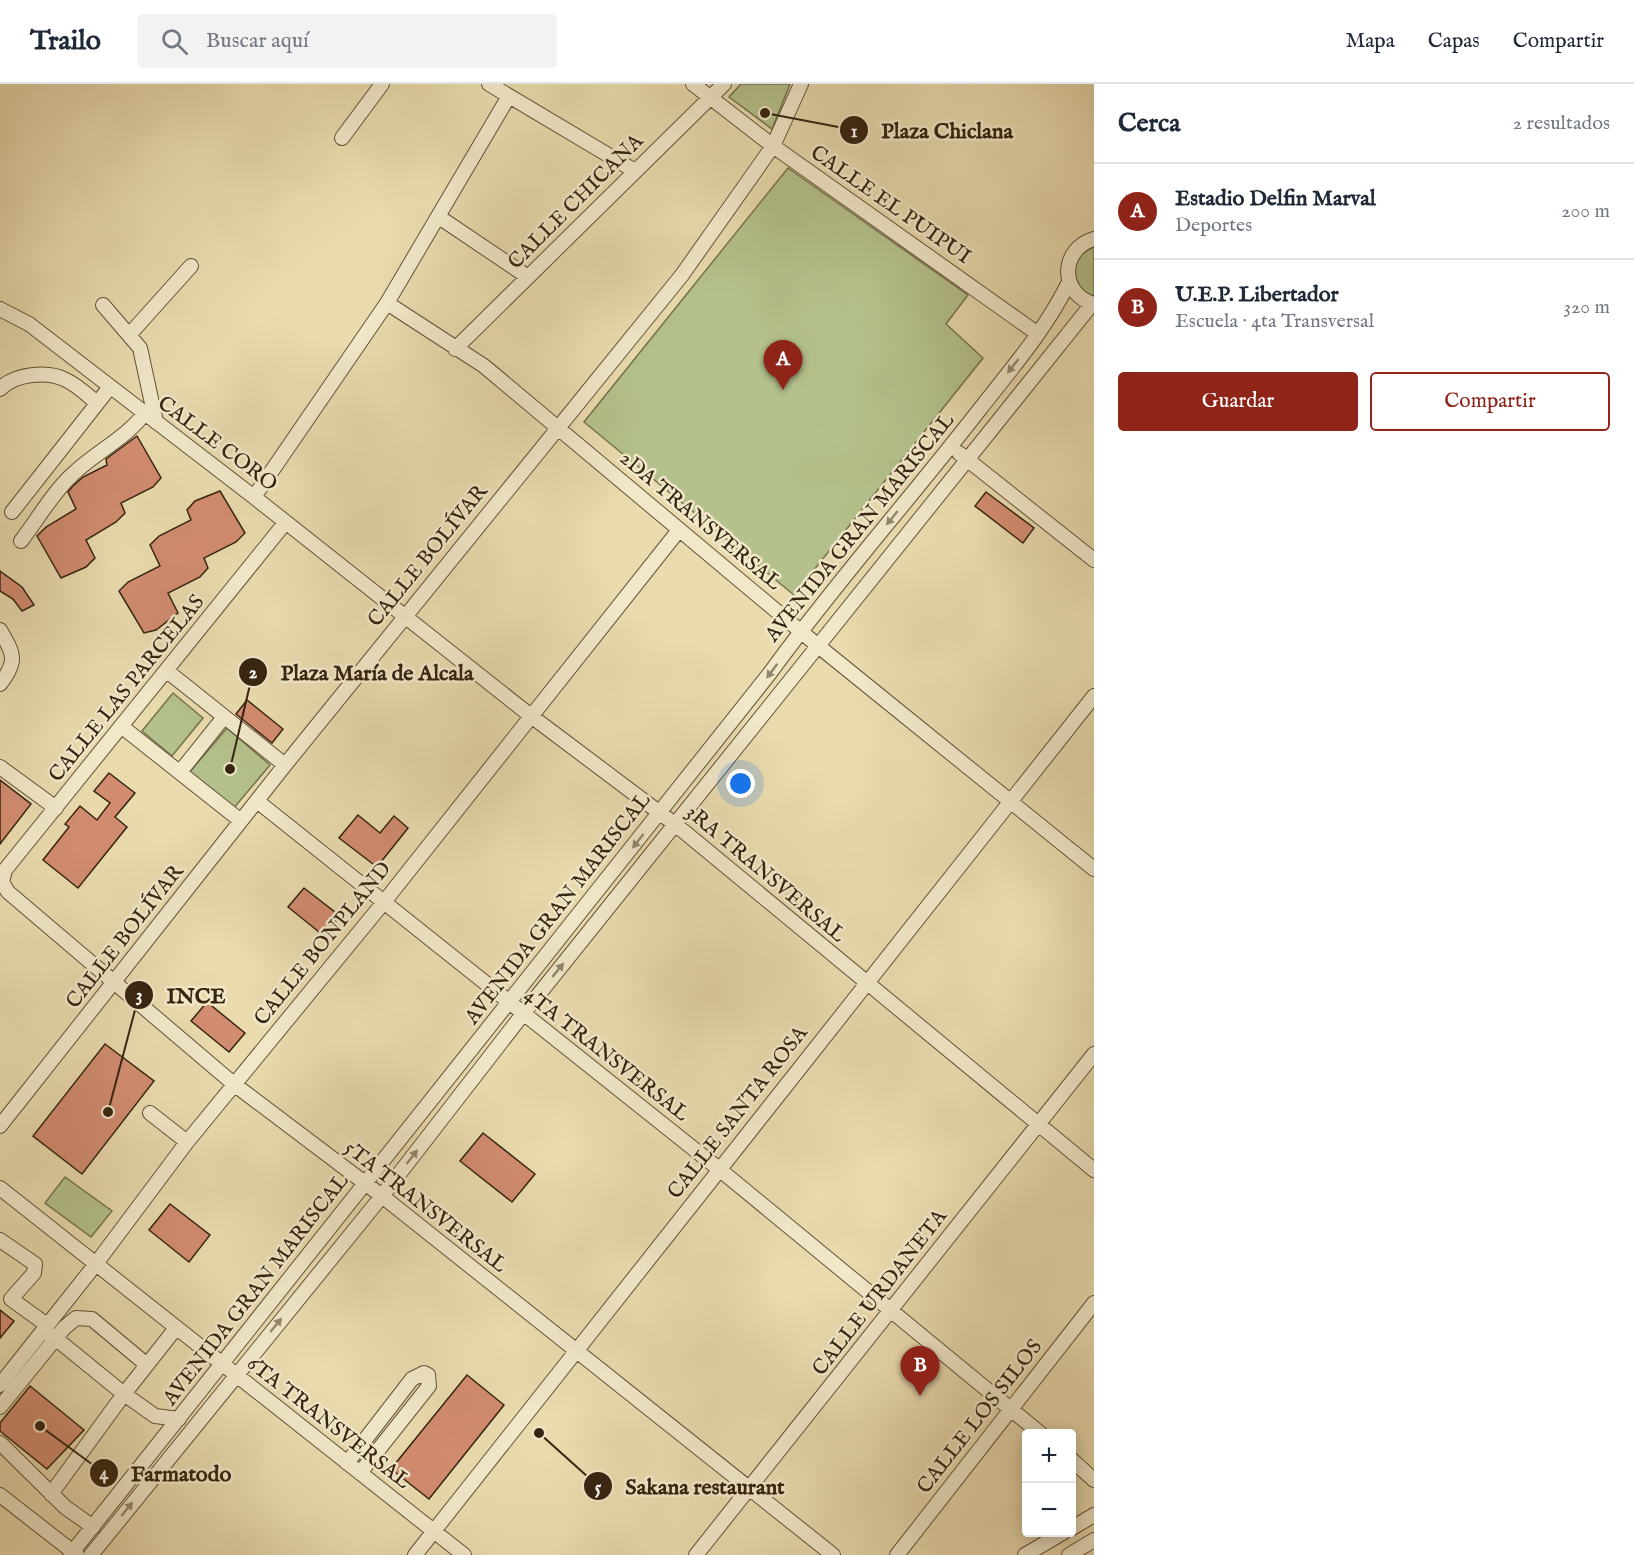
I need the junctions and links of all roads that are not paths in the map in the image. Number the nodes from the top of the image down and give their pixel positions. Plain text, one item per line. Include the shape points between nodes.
1 (382, 84) edge
2 (489, 84) edge
3 (693, 84) edge
4 (724, 84) edge
5 (801, 84) edge
6 (509, 96) junction
7 (709, 98) junction
8 (342, 138) dead end
9 (773, 146) junction
10 (635, 171) junction
11 (439, 217) junction
12 (1094, 239) edge
13 (191, 266) dead end
14 (528, 278) junction
15 (1069, 282) junction
16 (387, 303) junction
17 (1093, 304) edge
18 (103, 305) dead end
19 (0, 309) edge
20 (130, 334) junction
21 (1038, 334) junction
22 (455, 349) junction
23 (110, 387) junction
24 (0, 389) edge
25 (96, 402) junction
26 (145, 413) junction
27 (156, 422) junction
28 (558, 428) junction
29 (950, 447) junction
30 (966, 458) junction
31 (254, 497) junction
32 (12, 512) dead end
33 (285, 523) junction
34 (680, 530) junction
35 (21, 541) dead end
36 (1094, 560) edge
37 (406, 616) junction
38 (0, 630) edge
39 (801, 630) junction
40 (817, 645) junction
41 (168, 671) junction
42 (0, 684) edge
43 (1094, 696) edge
44 (531, 716) junction
45 (224, 717) junction
46 (122, 726) junction
47 (285, 765) junction
48 (0, 767) edge
49 (180, 772) junction
50 (257, 801) junction
51 (1008, 802) junction
52 (56, 808) junction
53 (660, 813) junction
54 (241, 821) junction
55 (676, 825) junction
56 (1094, 869) edge
57 (2, 882) joint
58 (384, 902) junction
59 (115, 983) junction
60 (865, 983) junction
61 (509, 1003) junction
62 (523, 1014) junction
63 (1094, 1054) edge
64 (235, 1085) junction
65 (150, 1113) dead end
66 (1037, 1125) junction
67 (0, 1126) edge
68 (187, 1142) junction
69 (718, 1169) junction
70 (1094, 1170) edge
71 (365, 1184) junction
72 (0, 1188) edge
73 (382, 1196) junction
74 (0, 1240) edge
75 (95, 1264) junction
76 (0, 1290) edge
77 (12, 1299) junction
78 (1094, 1303) edge
79 (891, 1310) junction
80 (46, 1327) junction
81 (176, 1328) junction
82 (57, 1339) junction
83 (577, 1351) junction
84 (147, 1365) junction
85 (222, 1365) junction
86 (236, 1375) junction
87 (0, 1385) edge
88 (124, 1394) junction
89 (0, 1407) edge
90 (1011, 1408) junction
91 (179, 1419) junction
92 (1035, 1429) edge
93 (0, 1443) edge
94 (347, 1463) junction
95 (1076, 1464) edge
96 (360, 1473) junction
97 (1094, 1480) edge
98 (750, 1488) junction
99 (0, 1494) edge
100 (51, 1494) junction
101 (1094, 1515) edge
102 (1076, 1525) edge
103 (93, 1527) junction
104 (434, 1532) junction
105 (1057, 1537) edge
106 (1094, 1540) edge
107 (74, 1554) edge
108 (91, 1555) edge
109 (415, 1555) edge
110 (464, 1555) edge
111 (696, 1555) edge
112 (833, 1555) edge
113 (897, 1555) edge
114 (1025, 1555) edge
115 (1069, 1555) edge

1 - 8 street
2 - 6 street
3 - 7 street, CALLE EL PUIPUI
4 - 7 street, CALLE CHICANA
5 - 9 street, CALLE BOLÍVAR
6 - 10 street
6 - 11 street
7 - 9 street, CALLE EL PUIPUI
7 - 10 street, CALLE CHICANA
9 - 21 street, CALLE EL PUIPUI
9 - 28 street, CALLE BOLÍVAR via 682,275
10 - 14 street, CALLE CHICANA
11 - 14 street
11 - 16 street
12 - 15 street, AVENIDA GRAN MARISCAL via 1084,242 1071,255
13 - 20 street
14 - 22 street, CALLE CHICANA
15 - 17 street via 1080,298
15 - 21 street, AVENIDA GRAN MARISCAL
16 - 22 street, 2DA TRANSVERSAL
16 - 31 street
17 - 30 street, AVENIDA GRAN MARISCAL
18 - 20 street
19 - 23 street, CALLE CORO via 29,324
20 - 27 street via 140,348
21 -> 29 street, AVENIDA GRAN MARISCAL
22 - 28 street, 2DA TRANSVERSAL via 484,366
23 - 25 street
23 - 26 street, CALLE CORO
24 - 25 street via 20,378 41,374 65,379
25 - 32 street
26 - 27 street, CALLE CORO
26 - 35 street via 132,430 71,476
27 - 31 street, CALLE CORO
28 - 34 street, 2DA TRANSVERSAL
28 - 37 street, CALLE BOLÍVAR
29 - 30 street
29 -> 39 street, AVENIDA GRAN MARISCAL
30 - 36 street
30 - 40 street, AVENIDA GRAN MARISCAL
31 - 33 street, CALLE CORO
33 - 37 street, CALLE CORO
33 - 41 street, CALLE LAS PARCELAS
34 - 39 street, 2DA TRANSVERSAL
34 - 44 street, CALLE BONPLAND
37 - 44 street, 3RA TRANSVERSAL
37 - 47 street, CALLE BOLÍVAR
38 - 42 street via 13,663
39 - 40 street, 2DA TRANSVERSAL
39 -> 53 street, AVENIDA GRAN MARISCAL
40 - 51 street, 2DA TRANSVERSAL
40 - 55 street, AVENIDA GRAN MARISCAL
41 - 45 street
41 - 46 street, CALLE LAS PARCELAS
43 - 51 street, CALLE SANTA ROSA
44 - 53 street, 3RA TRANSVERSAL
44 - 58 street, CALLE BONPLAND
45 - 47 street
45 - 49 street
46 - 49 street
46 - 52 street, CALLE LAS PARCELAS
47 - 50 street, CALLE BOLÍVAR
48 - 52 street
49 - 54 street
50 - 54 street, CALLE BOLÍVAR
50 - 58 street, 4TA TRANSVERSAL
51 - 56 street, 2DA TRANSVERSAL
51 - 60 street, CALLE SANTA ROSA
52 - 57 street, CALLE LAS PARCELAS via 5,870
53 - 55 street, 3RA TRANSVERSAL
53 -> 61 street, AVENIDA GRAN MARISCAL
54 - 59 street, CALLE BOLÍVAR
55 - 60 street, 3RA TRANSVERSAL
62 -> 55 street, AVENIDA GRAN MARISCAL
57 - 59 street, 5TA TRANSVERSAL via 8,892
58 - 61 street, 4TA TRANSVERSAL
58 - 64 street, CALLE BONPLAND
59 - 64 street, 5TA TRANSVERSAL
59 - 67 street, CALLE BOLÍVAR
60 - 66 street, 3RA TRANSVERSAL
60 - 69 street, CALLE SANTA ROSA
61 - 62 street, 4TA TRANSVERSAL
61 - 71 street, AVENIDA GRAN MARISCAL
62 - 69 street, 4TA TRANSVERSAL
73 -> 62 street, AVENIDA GRAN MARISCAL
63 - 66 street, CALLE URDANETA
64 - 68 street, CALLE BONPLAND
64 - 71 street, 5TA TRANSVERSAL
65 - 68 street
66 - 70 street, 3RA TRANSVERSAL
66 - 79 street, CALLE URDANETA
68 - 75 street, CALLE BONPLAND
69 - 79 street, 4TA TRANSVERSAL
69 - 83 street, CALLE SANTA ROSA
71 - 73 street, 5TA TRANSVERSAL
71 - 85 street, AVENIDA GRAN MARISCAL
72 - 75 street, 6TA TRANSVERSAL
73 - 83 street, 5TA TRANSVERSAL
86 -> 73 street, AVENIDA GRAN MARISCAL
74 - 77 street via 36,1268
75 - 80 street, CALLE BONPLAND
75 - 81 street, 6TA TRANSVERSAL
76 - 77 street
77 - 80 street
78 - 90 street, CALLE LOS SILOS
79 - 90 street, 4TA TRANSVERSAL
79 - 98 street, CALLE URDANETA
80 - 82 street
80 - 87 street, CALLE BONPLAND
81 - 84 street
81 - 85 street, 6TA TRANSVERSAL
82 - 84 street via 76,1318 92,1319
82 - 88 street
82 - 89 street
83 - 98 street, 5TA TRANSVERSAL
83 - 104 street, CALLE SANTA ROSA
84 - 88 street
85 - 86 street, 6TA TRANSVERSAL
85 - 91 street, AVENIDA GRAN MARISCAL
86 - 94 street, 6TA TRANSVERSAL
108 -> 86 street, AVENIDA GRAN MARISCAL
88 - 91 street via 155,1416
88 - 100 street
90 - 92 street, 4TA TRANSVERSAL
90 - 113 street, CALLE LOS SILOS
91 - 103 street, AVENIDA GRAN MARISCAL
93 - 100 street
94 - 96 street, 6TA TRANSVERSAL
94 - 96 street via 412,1379 424,1372 428,1375 429,1386
95 - 97 street
96 - 104 street, 6TA TRANSVERSAL
98 - 111 street, CALLE URDANETA
98 - 112 street, 5TA TRANSVERSAL
99 - 107 street
100 - 103 street
101 - 102 street
103 - 107 street, AVENIDA GRAN MARISCAL
104 - 109 street, CALLE SANTA ROSA
104 - 110 street, 6TA TRANSVERSAL
105 - 114 street
106 - 115 street

